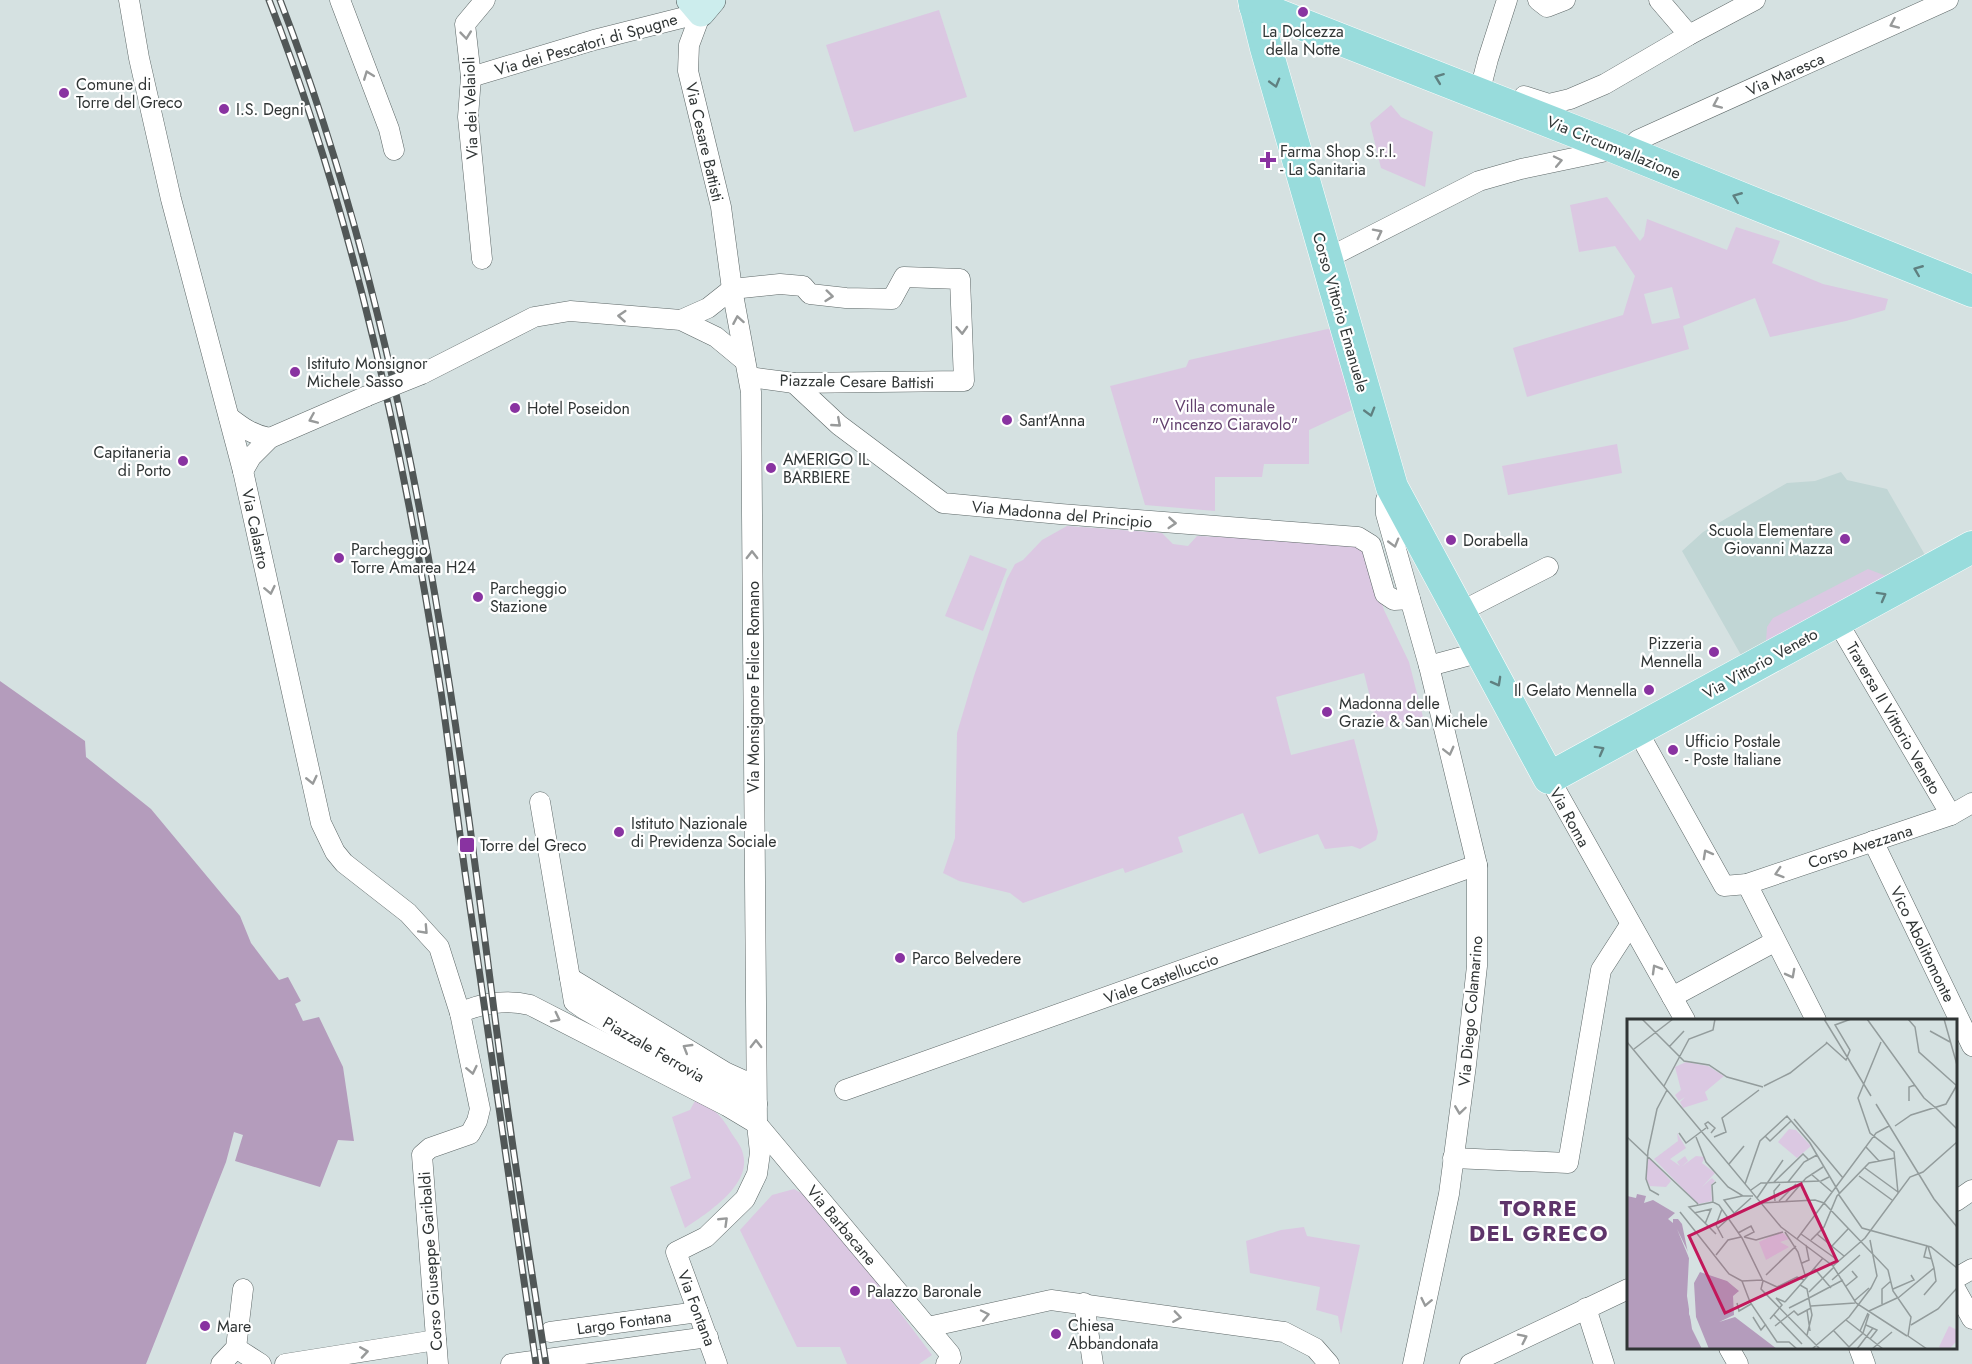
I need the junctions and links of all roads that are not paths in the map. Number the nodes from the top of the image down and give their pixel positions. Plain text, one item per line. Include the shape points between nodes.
1 (129, 0) edge
2 (340, 0) edge
3 (485, 0) edge
4 (1507, 0) edge
5 (1538, 0) edge
6 (1565, 0) edge
7 (1659, 0) edge
8 (1755, 0) edge
9 (1948, 0) edge
10 (1255, 3) edge
11 (701, 4) edge
12 (1924, 5) edge
13 (1689, 35) junction
14 (471, 77) junction
15 (1481, 87) junction
16 (394, 150) dead end
17 (1622, 150) junction
18 (482, 259) dead end
19 (1326, 259) junction
20 (1964, 283) edge
21 (732, 289) junction
22 (681, 320) junction
23 (747, 369) junction
24 (794, 383) junction
25 (229, 417) junction
26 (270, 438) junction
27 (243, 471) junction
28 (1392, 487) junction
29 (1972, 547) edge
30 (1548, 567) dead end
31 (1410, 599) junction
32 (1460, 612) junction
33 (1837, 621) junction
34 (1480, 652) junction
35 (1429, 666) junction
36 (1637, 730) junction
37 (1549, 778) junction
38 (540, 802) dead end
39 (1972, 803) edge
40 (1951, 815) junction
41 (1873, 841) junction
42 (1477, 866) junction
43 (1747, 884) junction
44 (1630, 925) junction
45 (1774, 942) junction
46 (1672, 997) junction
47 (466, 1010) junction
48 (1683, 1019) edge
49 (1815, 1019) edge
50 (1972, 1046) edge
51 (845, 1090) dead end
52 (756, 1105) junction
53 (1453, 1158) junction
54 (1972, 1191) edge
55 (1957, 1200) edge
56 (676, 1252) joint
57 (1972, 1269) edge
58 (1957, 1277) edge
59 (243, 1289) dead end
60 (1627, 1290) edge
61 (1957, 1292) edge
62 (1084, 1304) junction
63 (1586, 1308) junction
64 (698, 1312) junction
65 (1972, 1319) edge
66 (928, 1327) junction
67 (550, 1332) dead end
68 (708, 1337) junction
69 (436, 1340) junction
70 (236, 1348) junction
71 (1730, 1349) edge
72 (1860, 1349) edge
73 (221, 1364) edge
74 (261, 1364) edge
75 (285, 1364) edge
76 (438, 1364) edge
77 (511, 1364) edge
78 (717, 1364) edge
79 (946, 1364) edge
80 (1094, 1364) edge
81 (1329, 1364) edge
82 (1413, 1364) edge
83 (1470, 1364) edge
84 (1604, 1364) edge
85 (1738, 1364) edge
86 (1865, 1364) edge

1 - 25 street, Via Calastro via 171,199
16 -> 2 street
3 -> 14 street, Via dei Velaioli via 465,24
4 - 15 street
5 - 6 street via 1547,7
7 - 13 street
8 - 13 street
9 - 12 street, Via Maresca
15 -> 10 main road, Via Circumvallazione
10 -> 19 main road, Corso Vittorio Emanuele
11 - 14 street, Via dei Pescatori di Spugne
11 - 21 street, Via Cesare Battisti via 689,45 688,71 721,207
12 -> 17 street, Via Maresca
13 - 15 street via 1605,84 1556,104
14 - 18 street, Via dei Velaioli via 468,117
15 - 17 main road, Via Circumvallazione
19 -> 17 street, Via Maresca via 1479,181
20 -> 17 main road, Via Circumvallazione
19 -> 28 main road, Corso Vittorio Emanuele
21 - 22 street via 708,308
23 -> 21 street, Via Monsignore Felice Romano
21 -> 24 street, Piazzale Cesare Battisti via 780,284 803,286 810,294 892,298 904,277 960,279 964,381
22 - 23 street via 716,337
22 -> 26 street, bridge via 570,311 534,316 422,374
23 - 24 street, Piazzale Cesare Battisti
52 -> 23 street, Via Monsignore Felice Romano
24 -> 31 street, Via Madonna del Principio via 839,425 943,504 1358,537 1371,545 1385,594 1394,600
25 - 26 street via 247,430
25 - 27 street, Via Calastro
26 - 27 street
27 -> 47 street, Via Calastro via 321,823 344,863 408,913 439,947
28 -> 31 street, Via Diego Colamarino via 1386,500 1386,514
28 - 32 main road, Corso Vittorio Emanuele
33 -> 29 main road, Via Vittorio Veneto
30 - 32 street
31 - 35 street, Via Diego Colamarino
32 - 34 main road, Via Roma
33 - 36 main road, Via Vittorio Veneto
33 - 40 street, Traversa II Vittorio Veneto
34 - 35 street
34 -> 37 main road, Via Roma
35 -> 42 street, Via Diego Colamarino
37 -> 36 main road, Via Vittorio Veneto
43 -> 36 street via 1724,886
37 - 44 street, Via Roma
38 - 52 street, Piazzale Ferrovia via 573,997 579,1006
39 - 40 street, Corso Avezzana
40 - 41 street, Corso Avezzana
41 -> 43 street, Corso Avezzana
41 - 50 street, Vico Abolitomonte
42 - 51 street, Viale Castelluccio
42 -> 53 street, Via Diego Colamarino via 1477,966
43 - 45 street
46 -> 44 street, Via Roma
44 - 53 street via 1601,970 1568,1163
45 - 46 street
45 -> 49 street
46 - 48 street, Via Roma
47 -> 52 street via 500,1002 530,1005 727,1106
47 -> 69 street, Corso Giuseppe Garibaldi via 480,1109 477,1121 470,1134 430,1148 422,1155
56 -> 52 street, Via Monsignore Felice Romano via 706,1237 745,1199 757,1174 760,1153
52 - 66 street, Via Barbacane
53 -> 82 street, Via Diego Colamarino
54 - 55 street
56 - 64 street, Via Fontana
57 - 58 street
59 - 70 street
60 - 63 street
61 - 65 street
66 -> 62 street via 1051,1300
62 - 80 street
62 -> 81 street via 1284,1332 1315,1348
83 -> 63 street
63 - 84 street
64 - 67 street, Largo Fontana
64 - 68 street, Via Fontana
66 - 79 street, Via Barbacane via 950,1354
68 - 77 street, Largo Fontana
68 - 78 street, Via Fontana
75 -> 69 street
69 - 76 street, Corso Giuseppe Garibaldi
70 - 73 street
70 - 74 street
71 - 85 street
72 - 86 street

